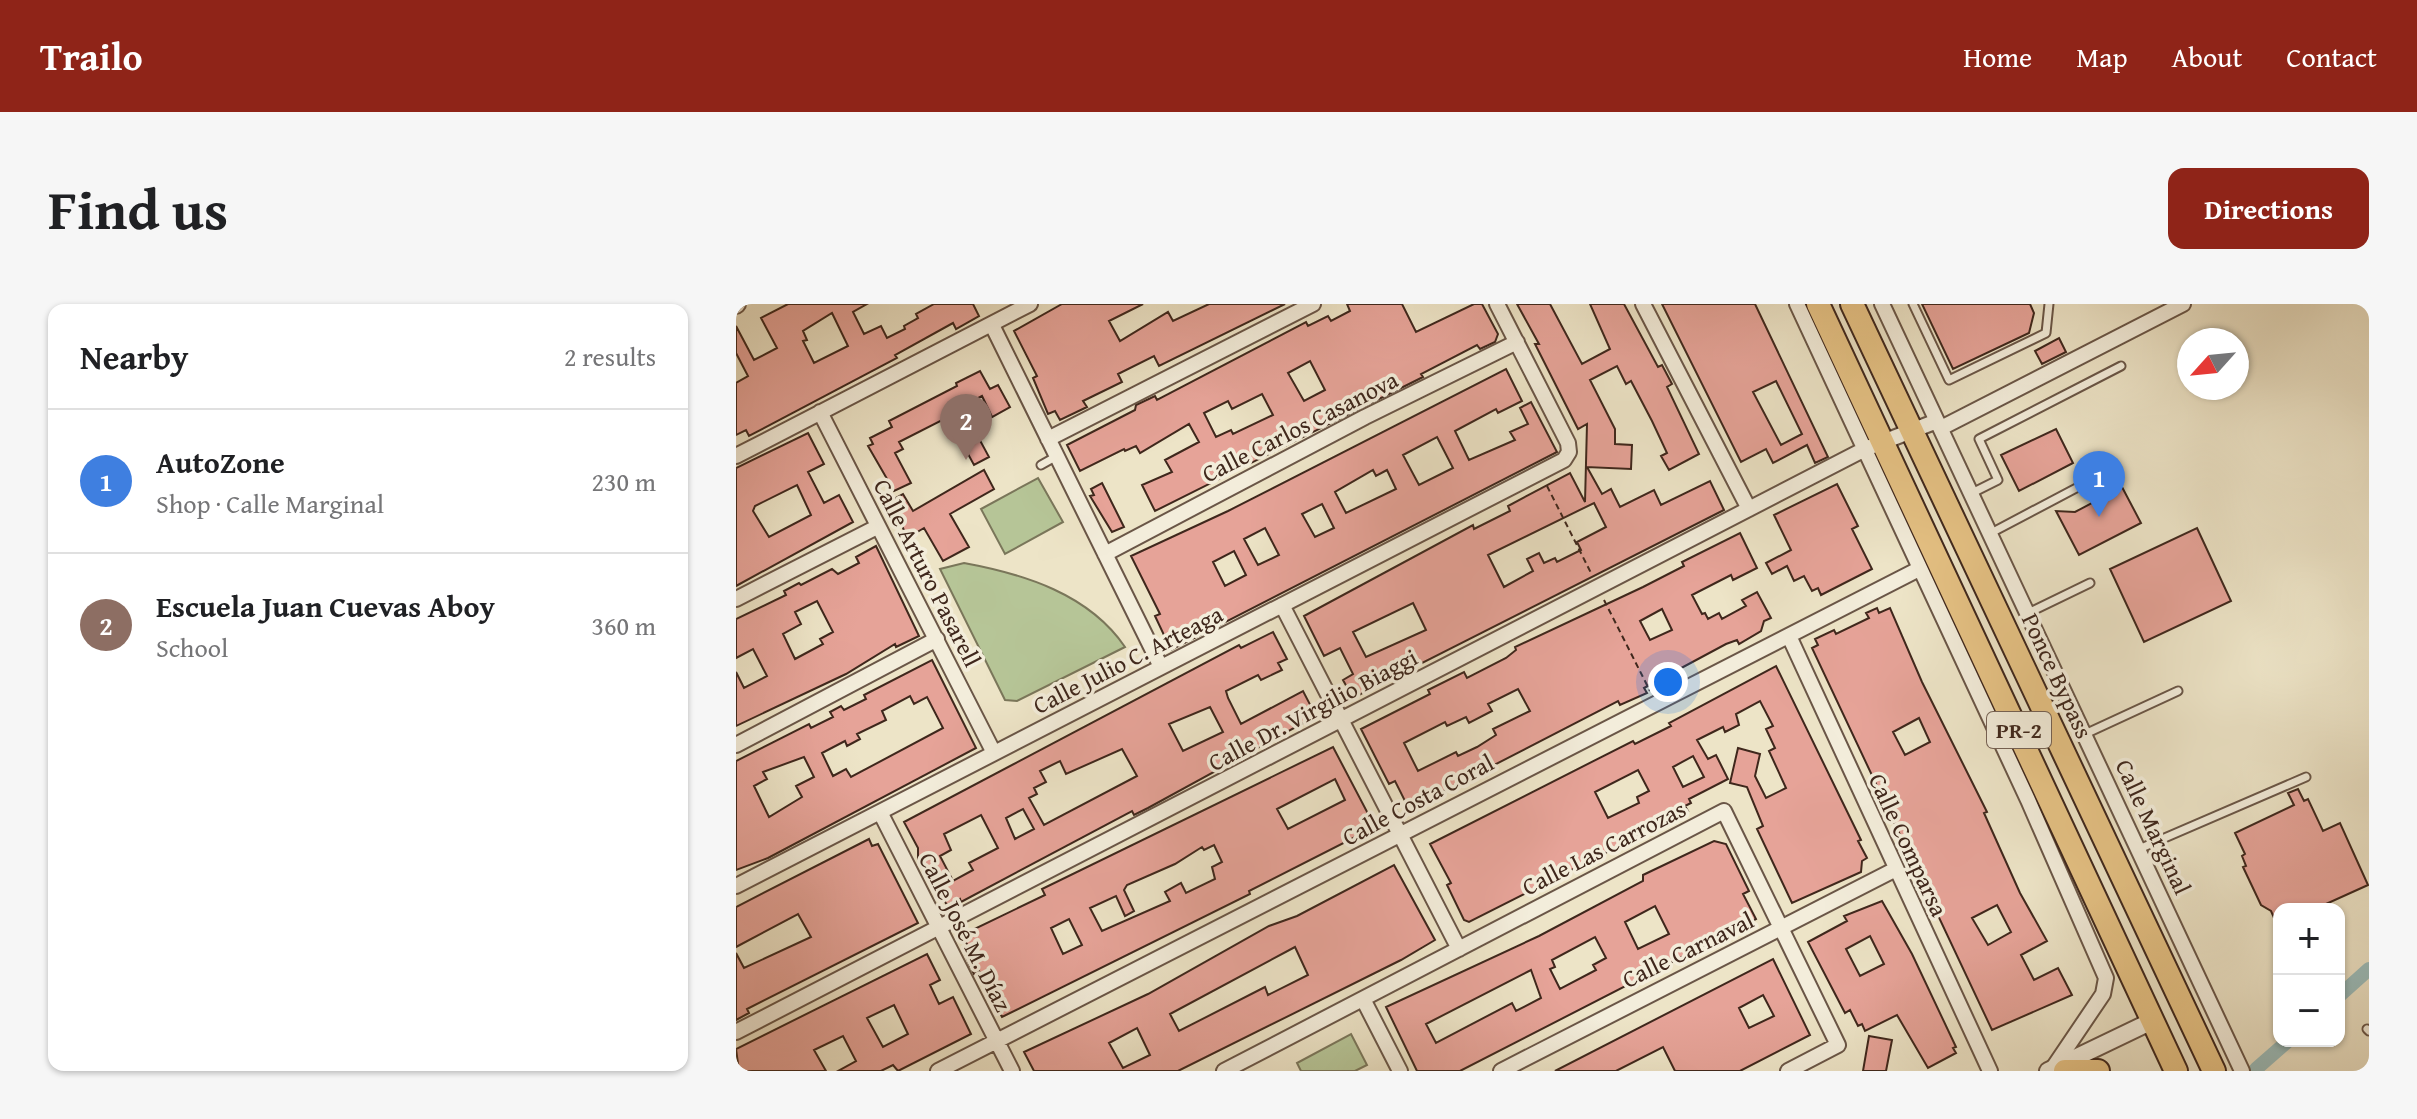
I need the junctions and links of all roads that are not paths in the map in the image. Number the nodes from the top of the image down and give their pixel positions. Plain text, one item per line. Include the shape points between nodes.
1 (1030, 304) edge
2 (1313, 304) edge
3 (1497, 304) edge
4 (1643, 304) edge
5 (1797, 304) edge
6 (1818, 304) edge
7 (1852, 304) edge
8 (1882, 304) edge
9 (1913, 304) edge
10 (2049, 304) edge
11 (2183, 304) edge
12 (992, 325) junction
13 (1517, 342) junction
14 (2121, 366) dead end
15 (820, 412) junction
16 (1939, 424) junction
17 (1913, 430) junction
18 (1048, 439) junction
19 (1874, 445) junction
20 (736, 456) edge
21 (1057, 456) junction
22 (1041, 465) dead end
23 (2116, 467) dead end
24 (1971, 493) junction
25 (1749, 509) junction
26 (877, 527) junction
27 (1990, 533) junction
28 (1105, 554) junction
29 (1919, 569) junction
30 (2090, 583) dead end
31 (736, 599) edge
32 (1282, 605) junction
33 (2028, 613) junction
34 (1789, 636) junction
35 (937, 639) junction
36 (1161, 667) junction
37 (2178, 691) dead end
38 (1342, 721) junction
39 (2085, 734) junction
40 (736, 745) edge
41 (994, 753) junction
42 (2306, 777) dead end
43 (880, 812) junction
44 (1401, 836) junction
45 (2139, 849) junction
46 (1894, 870) junction
47 (736, 886) edge
48 (939, 927) junction
49 (1780, 929) junction
50 (1459, 949) junction
51 (1363, 999) junction
52 (2152, 1021) junction
53 (736, 1032) edge
54 (996, 1041) junction
55 (2240, 1068) edge
56 (2055, 1070) edge
57 (938, 1071) edge
58 (1012, 1071) edge
59 (1224, 1071) edge
60 (1400, 1071) edge
61 (1501, 1071) edge
62 (1788, 1071) edge
63 (1990, 1071) edge
64 (2098, 1071) edge
65 (2176, 1071) edge
66 (2214, 1071) edge

1 - 12 street
2 - 18 street
3 - 13 street, Calle Julio C. Arteaga
4 - 25 street
5 - 19 street
6 - 19 highway, PR-2
7 - 17 highway, Ponce Bypass / PR-2
8 - 16 street, Calle Marginal
9 - 10 lane via 1949,380 2046,333
11 - 16 street, Calle Dr. Virgilio Biaggi
12 - 15 street
12 - 18 street
13 - 28 street, Calle Carlos Casanova
13 - 32 street, Calle Julio C. Arteaga via 1569,447 1564,460
14 - 24 lane via 1979,439 1998,480
15 - 20 street
15 - 26 street, Calle Arturo Pasarell
16 - 17 street, Calle Dr. Virgilio Biaggi
16 - 24 street, Calle Marginal
17 - 19 street, Calle Dr. Virgilio Biaggi
17 - 66 highway, Ponce Bypass / PR-2
18 - 21 street
19 - 25 street, Calle Dr. Virgilio Biaggi
19 - 29 street
19 - 52 highway, PR-2
21 - 22 lane
21 - 28 street
23 - 27 lane
24 - 27 street, Calle Marginal
25 - 38 street, Calle Dr. Virgilio Biaggi
26 - 31 street
26 - 35 street, Calle Arturo Pasarell
27 - 33 street, Calle Marginal
28 - 36 street
29 - 34 street, Calle Costa Coral
29 - 56 street via 2106,978 2103,994
30 - 33 lane
32 - 36 street, Calle Julio C. Arteaga
32 - 38 street
33 - 39 street, Calle Marginal
34 - 44 street, Calle Costa Coral
34 - 46 street, Calle Comparsa
35 - 40 street
35 - 41 street, Calle Arturo Pasarell
36 - 41 street, Calle Julio C. Arteaga
37 - 39 lane
38 - 44 street
38 - 48 street, Calle Dr. Virgilio Biaggi
39 - 45 street, Calle Marginal
41 - 43 street, Calle Julio C. Arteaga
42 - 45 lane
43 - 47 street, Calle Julio C. Arteaga
43 - 48 street, Calle José M. Díaz
44 - 50 street
44 - 54 street, Calle Costa Coral
45 - 55 street, Calle Marginal
46 - 49 street, Calle Carnaval
46 - 63 street, Calle Comparsa
48 - 53 street, Calle Dr. Virgilio Biaggi
48 - 54 street, Calle José M. Díaz
49 - 50 street, Calle Las Carrozas via 1724,811
49 - 61 street, Calle Carnaval
49 - 62 street, Calle Las Carrozas via 1838,1045
50 - 51 street, Calle Las Carrozas
51 - 59 street, Calle Las Carrozas
51 - 60 street
52 - 56 street
52 - 65 highway, PR-2
54 - 57 street, Calle Costa Coral
54 - 58 street, Calle José M. Díaz
56 - 64 highway

